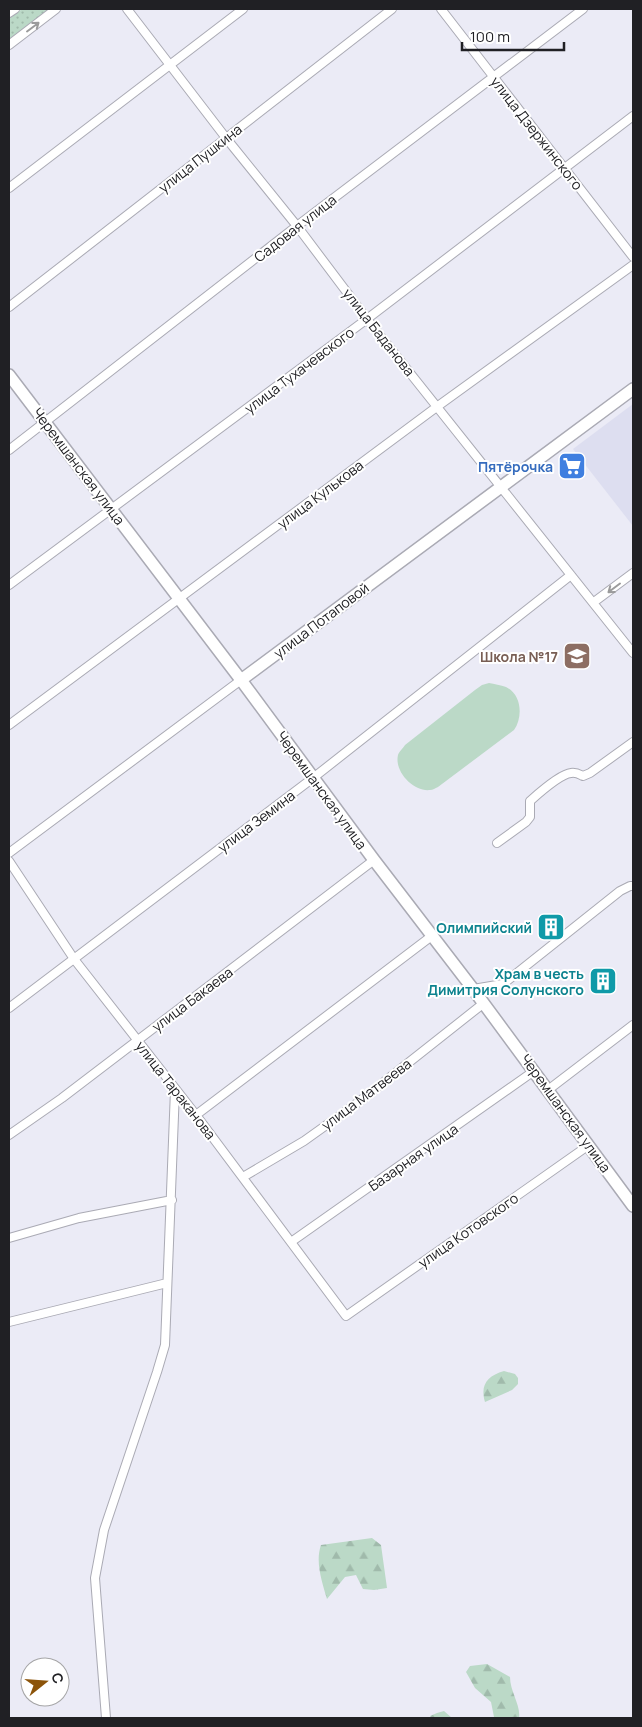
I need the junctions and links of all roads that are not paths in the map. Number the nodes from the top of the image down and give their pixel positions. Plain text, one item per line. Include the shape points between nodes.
1 (15, 9) edge
2 (56, 9) edge
3 (127, 9) edge
4 (243, 9) edge
5 (392, 9) edge
6 (441, 9) edge
7 (583, 9) edge
8 (9, 13) edge
9 (9, 45) edge
10 (170, 65) junction
11 (493, 77) junction
12 (633, 116) edge
13 (226, 138) junction
14 (564, 167) junction
15 (9, 188) edge
16 (297, 226) junction
17 (633, 258) edge
18 (633, 265) edge
19 (9, 307) edge
20 (368, 319) junction
21 (9, 375) edge
22 (633, 389) edge
23 (438, 406) junction
24 (46, 422) junction
25 (9, 450) edge
26 (500, 486) junction
27 (112, 510) junction
28 (633, 573) edge
29 (571, 574) junction
30 (9, 585) edge
31 (179, 598) junction
32 (594, 602) junction
33 (633, 653) edge
34 (241, 680) junction
35 (9, 725) edge
36 (633, 742) edge
37 (313, 778) junction
38 (496, 843) dead end
39 (9, 853) edge
40 (374, 860) junction
41 (9, 861) edge
42 (633, 886) edge
43 (433, 935) junction
44 (74, 959) junction
45 (474, 989) junction
46 (484, 1003) junction
47 (9, 1008) edge
48 (633, 1025) edge
49 (137, 1041) junction
50 (534, 1071) junction
51 (175, 1090) junction
52 (548, 1090) junction
53 (196, 1115) junction
54 (9, 1135) edge
55 (589, 1145) junction
56 (243, 1177) junction
57 (172, 1200) junction
58 (633, 1206) edge
59 (9, 1238) edge
60 (291, 1242) junction
61 (167, 1283) junction
62 (346, 1316) joint
63 (9, 1322) edge
64 (106, 1718) edge

1 - 8 street
9 -> 2 street
3 - 10 street, улица Баданова
4 - 10 street
5 - 13 street, улица Пушкина
6 - 11 street, улица Дзержинского
7 - 11 street, Садовая улица
10 - 13 street, улица Баданова
10 - 15 street
11 - 14 street, улица Дзержинского
11 - 16 street, Садовая улица
12 - 14 street, улица Тухачевского
13 - 16 street, улица Баданова
13 - 19 street, улица Пушкина
14 - 17 street, улица Дзержинского
14 - 20 street, улица Тухачевского
16 - 20 street, улица Баданова
16 - 24 street, Садовая улица
18 - 23 street, улица Кулькова
20 - 23 street, улица Баданова
20 - 27 street, улица Тухачевского
21 - 24 main road, Черемшанская улица
22 - 26 main road, улица Потаповой
23 - 26 street, улица Баданова
23 - 31 street, улица Кулькова
24 - 25 street, Садовая улица
24 - 27 main road, Черемшанская улица
26 - 29 street, улица Баданова
26 - 34 main road, улица Потаповой
27 - 30 street, улица Тухачевского
27 - 31 main road, Черемшанская улица
28 -> 32 street
29 - 32 street, улица Баданова
29 - 37 street, улица Земина
31 - 34 main road, Черемшанская улица
31 - 35 street, улица Кулькова
32 - 33 street, улица Баданова
34 - 37 main road, Черемшанская улица
34 - 39 street, улица Потаповой
36 - 38 street via 590,773 583,776 574,772 566,774 541,792 530,801 530,816 526,822
37 - 40 main road, Черемшанская улица
37 - 44 street, улица Земина
40 - 43 main road, Черемшанская улица
40 - 49 street, улица Бакаева
41 - 44 street, улица Тараканова
42 - 45 street via 620,891 503,984
43 - 45 main road, Черемшанская улица
43 - 53 street
44 - 47 street, улица Земина
44 - 49 street, улица Тараканова
45 - 46 main road, Черемшанская улица
46 - 50 main road, Черемшанская улица
46 - 56 street, улица Матвеева via 360,1101 304,1141
48 - 52 street
49 - 51 street, улица Тараканова
49 - 54 street, улица Бакаева
50 - 52 main road, Черемшанская улица
50 - 60 street, Базарная улица
51 - 53 street, улица Тараканова
51 - 57 street
52 - 55 main road, Черемшанская улица
53 - 56 street, улица Тараканова
55 - 58 main road, Черемшанская улица
55 - 62 street, улица Котовского
56 - 60 street, улица Тараканова
57 - 59 street via 79,1218
57 - 61 street
60 - 62 street, улица Тараканова
61 - 63 street
61 - 64 street via 165,1345 104,1530 94,1578

